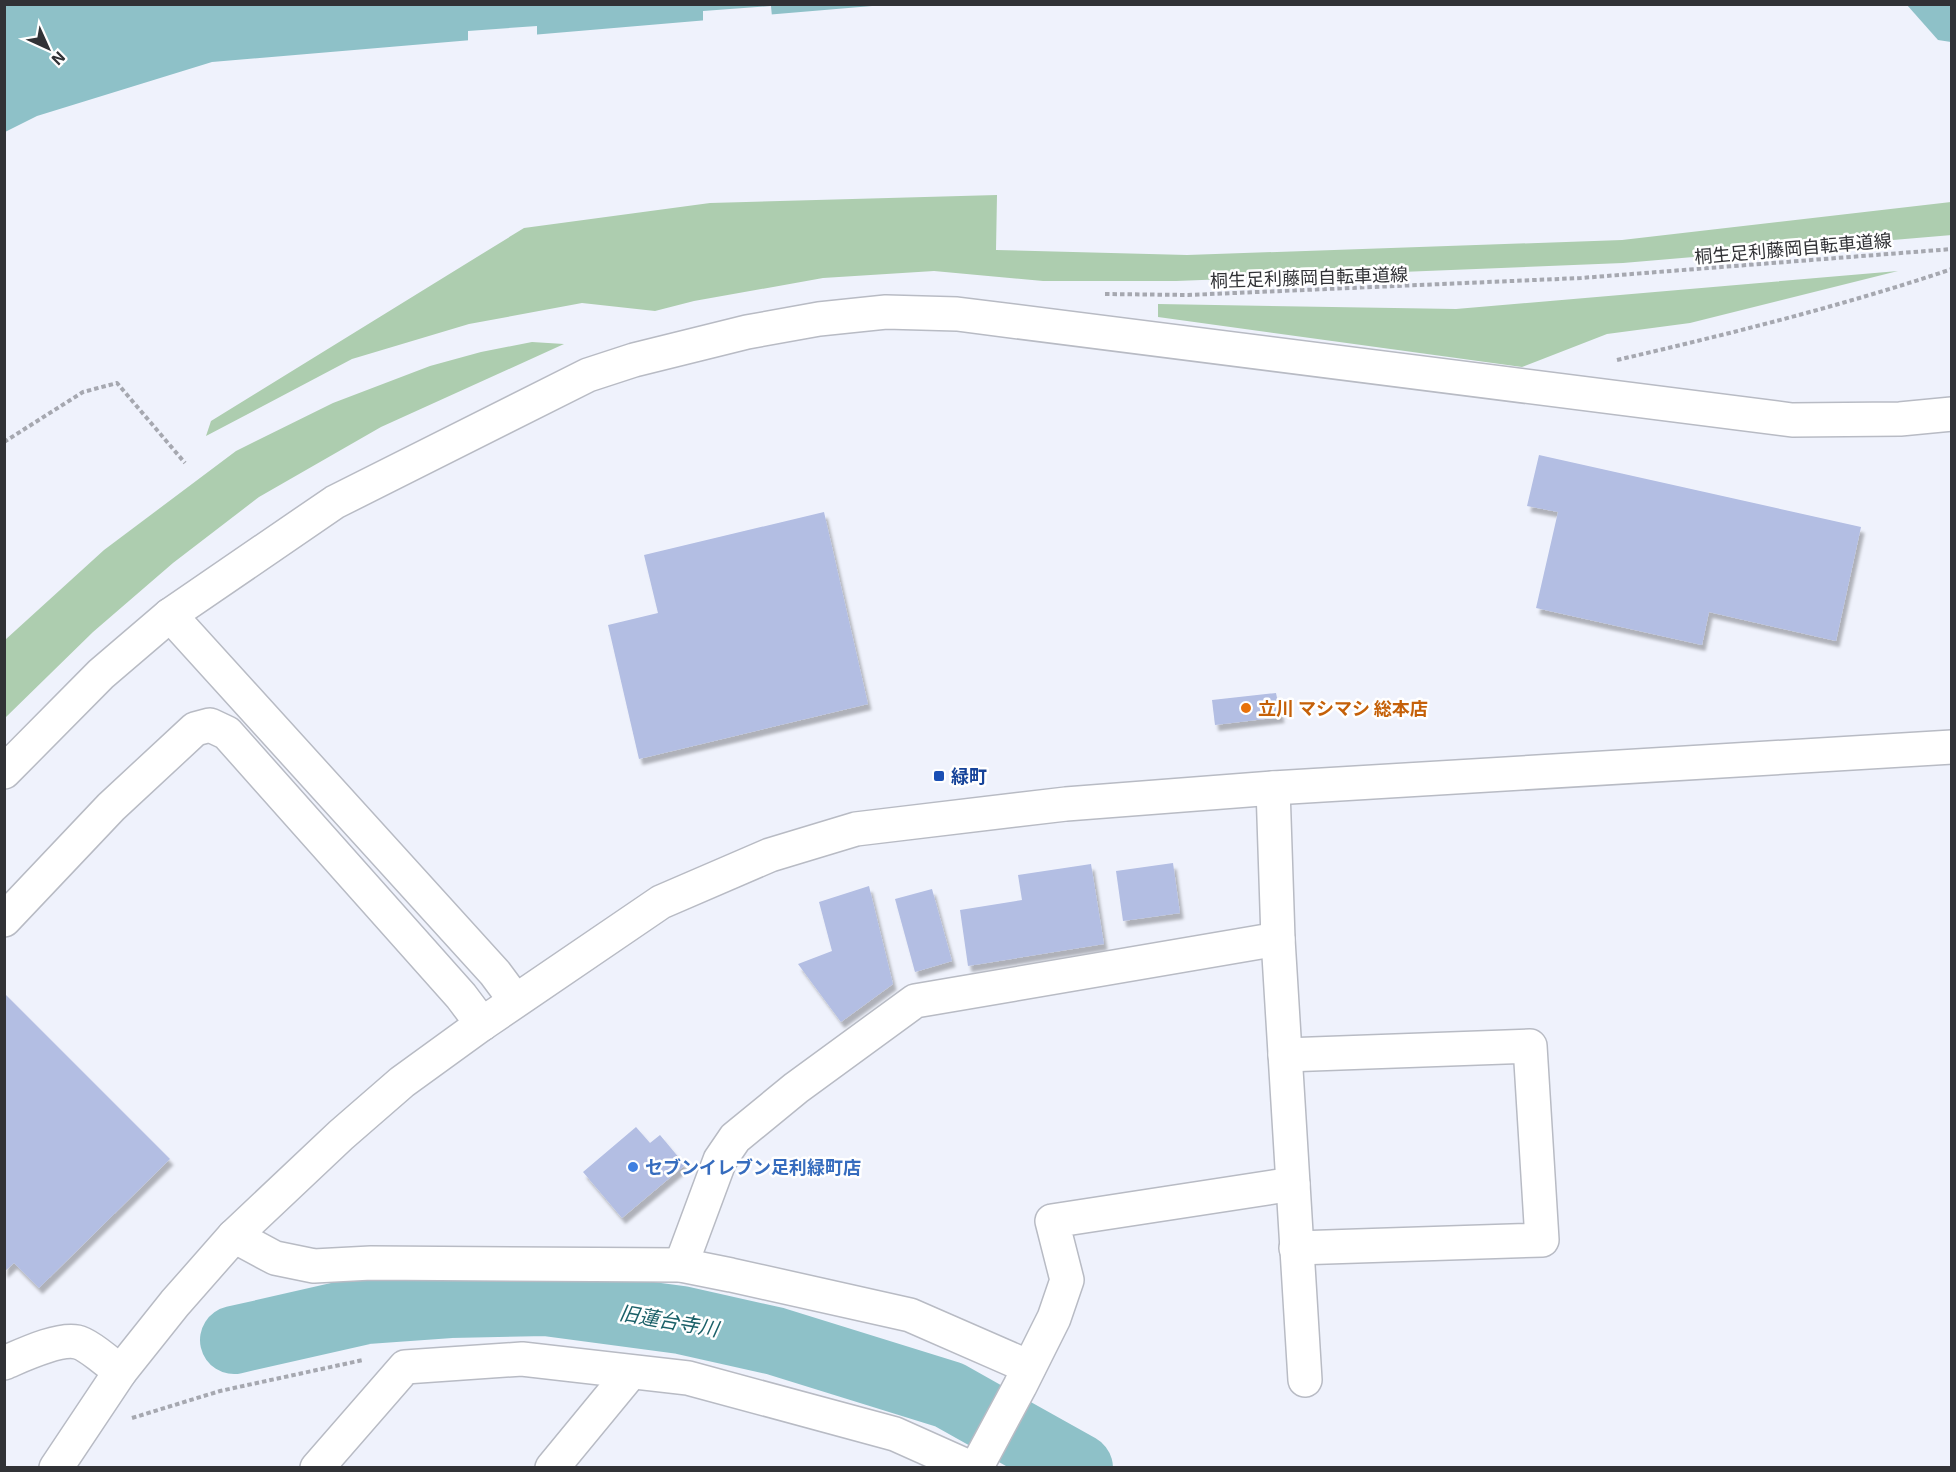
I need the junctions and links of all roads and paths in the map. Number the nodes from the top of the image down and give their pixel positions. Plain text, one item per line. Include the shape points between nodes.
1 (1952, 249) edge
2 (1952, 269) edge
3 (1101, 294) dead end
4 (1614, 361) dead end
5 (1952, 414) edge
6 (4, 442) edge
7 (185, 464) dead end
8 (170, 615) junction
9 (1952, 747) edge
10 (4, 772) edge
11 (1274, 788) junction
12 (4, 920) edge
13 (1278, 939) junction
14 (515, 1000) junction
15 (482, 1024) junction
16 (1285, 1055) junction
17 (1293, 1184) junction
18 (234, 1236) junction
19 (1296, 1248) junction
20 (681, 1265) junction
21 (374, 1358) dead end
22 (4, 1363) edge
23 (120, 1372) junction
24 (632, 1372) junction
25 (1025, 1377) junction
26 (1305, 1380) dead end
27 (125, 1420) dead end
28 (979, 1460) edge
29 (56, 1467) edge
30 (317, 1467) edge
31 (552, 1467) edge

1 - 3 path, 桐生足利藤岡自転車道線 via 1581,278 1188,295
2 - 4 path via 1832,305
5 - 8 street via 1900,419 1792,420 957,314 886,312 819,319 747,332 588,375 335,502
6 - 7 path via 83,392 117,383
8 - 10 street via 100,674
8 - 14 street via 495,972
9 - 11 street
11 - 13 street
11 - 14 street via 1066,804 856,829 770,855 661,902
12 - 15 street via 111,807 195,729 210,725 227,733
13 - 16 street
13 - 20 street via 915,1001 735,1138 720,1161
14 - 15 street
15 - 18 street via 393,1090
16 - 17 street
16 - 19 street via 1530,1046 1542,1240
17 - 19 street
17 - 25 street via 1052,1221 1067,1280 1054,1318
18 - 20 street via 275,1258 314,1266
18 - 23 street
19 - 26 street
20 - 25 street via 910,1315
21 - 27 path via 220,1391
22 - 23 street via 57,1343 78,1342
23 - 29 street
24 - 28 street via 688,1378
24 - 30 street via 522,1359 405,1367
24 - 31 street
25 - 28 street

